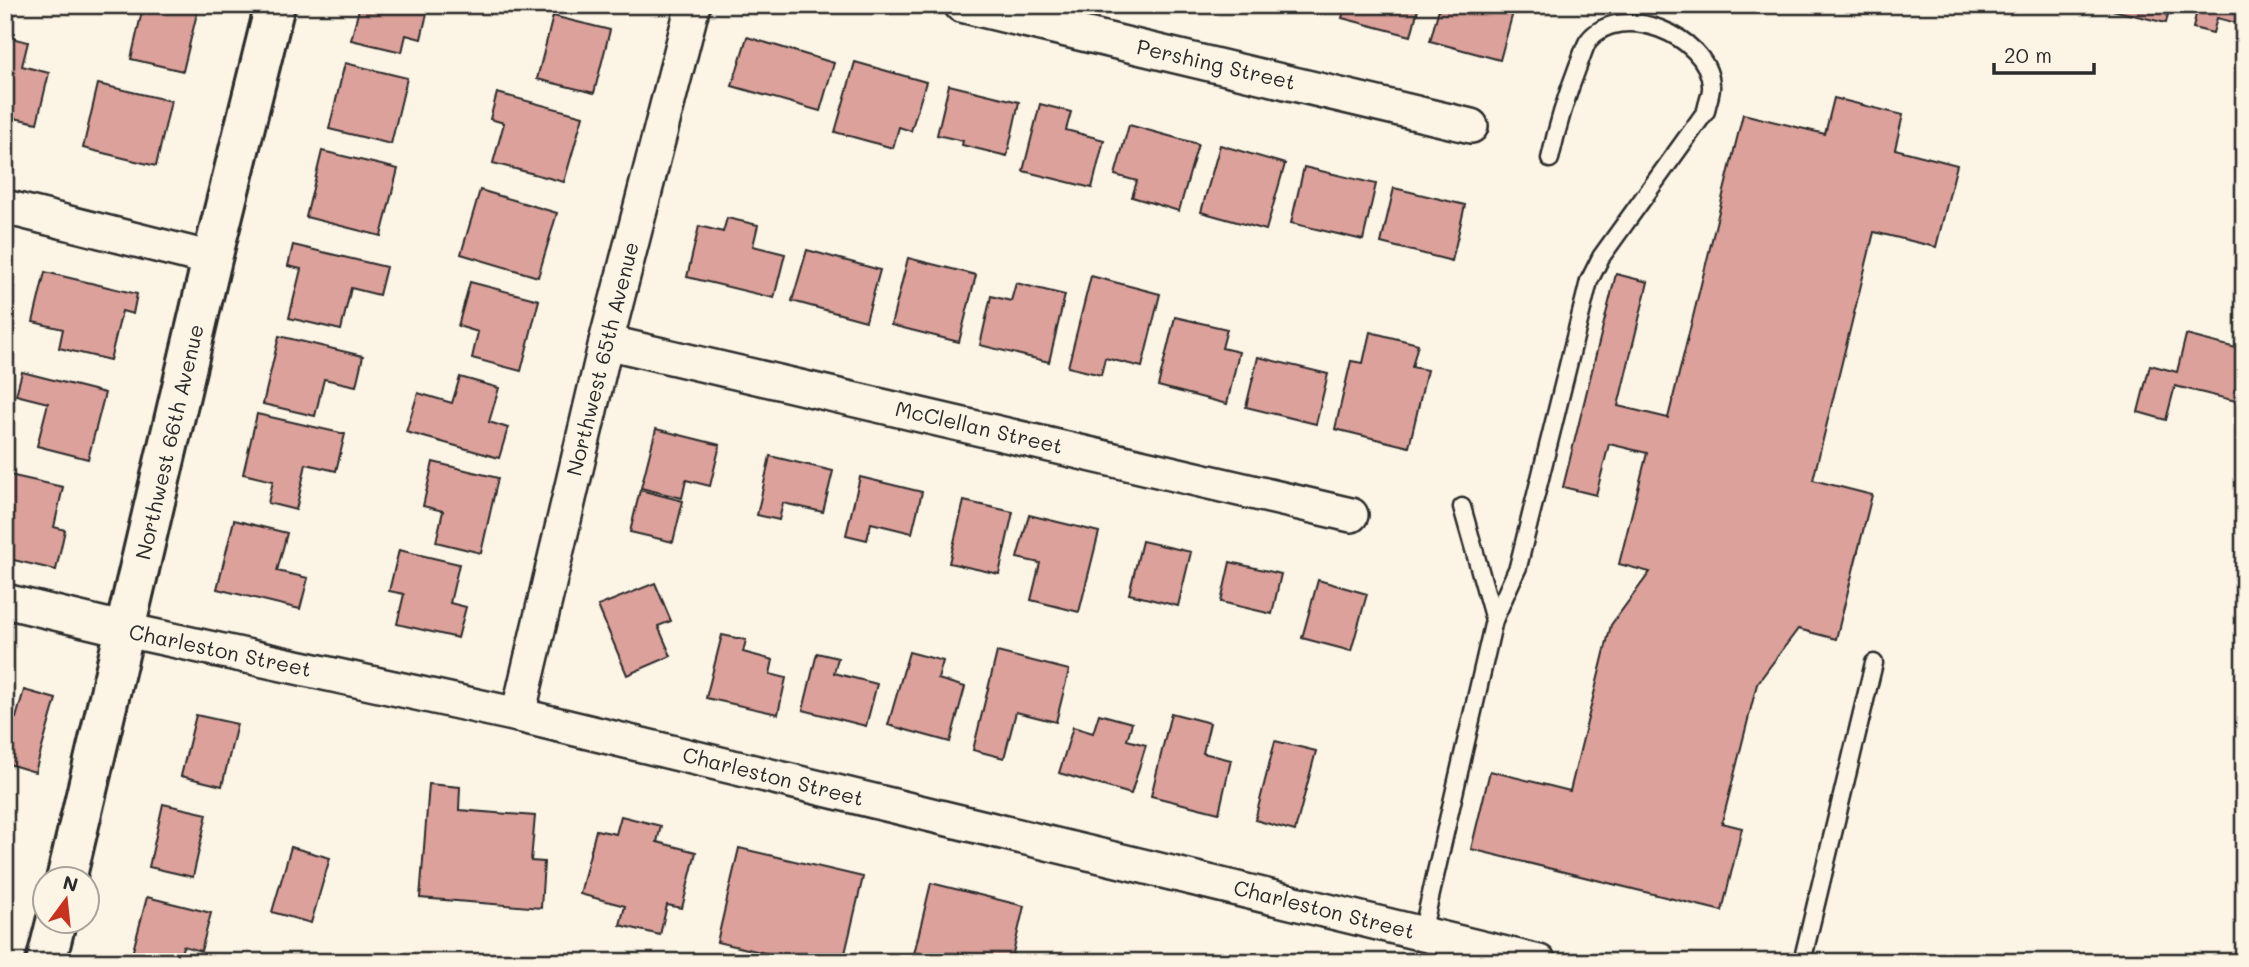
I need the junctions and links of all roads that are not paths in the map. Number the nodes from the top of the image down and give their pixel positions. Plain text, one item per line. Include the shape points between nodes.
1 (275, 5) edge
2 (693, 5) edge
3 (961, 5) edge
4 (1471, 126) dead end
5 (1550, 159) dead end
6 (5, 207) edge
7 (212, 259) junction
8 (606, 342) junction
9 (1462, 507) dead end
10 (1351, 515) dead end
11 (5, 601) edge
12 (1494, 621) junction
13 (126, 630) junction
14 (1874, 663) dead end
15 (518, 715) junction
16 (69, 866) edge
17 (1422, 933) junction
18 (52, 936) edge
19 (46, 962) edge
20 (1539, 962) edge
21 (1802, 962) edge

1 - 7 street, Northwest 66th Avenue
2 - 8 street, Northwest 65th Avenue
3 - 4 street, Pershing Street
5 - 12 lane via 1588,41 1607,24 1639,20 1666,30 1684,40 1704,61 1711,85 1706,111 1601,257 1589,281 1518,567
6 - 7 street
7 - 13 street, Northwest 66th Avenue
8 - 10 street, McClellan Street
8 - 15 street, Northwest 65th Avenue
9 - 12 lane
11 - 13 street, Charleston Street
12 - 17 lane
13 - 15 street, Charleston Street
13 - 16 street, Northwest 66th Avenue
14 - 21 lane
15 - 17 street, Charleston Street
17 - 20 street, Charleston Street
18 - 19 street

